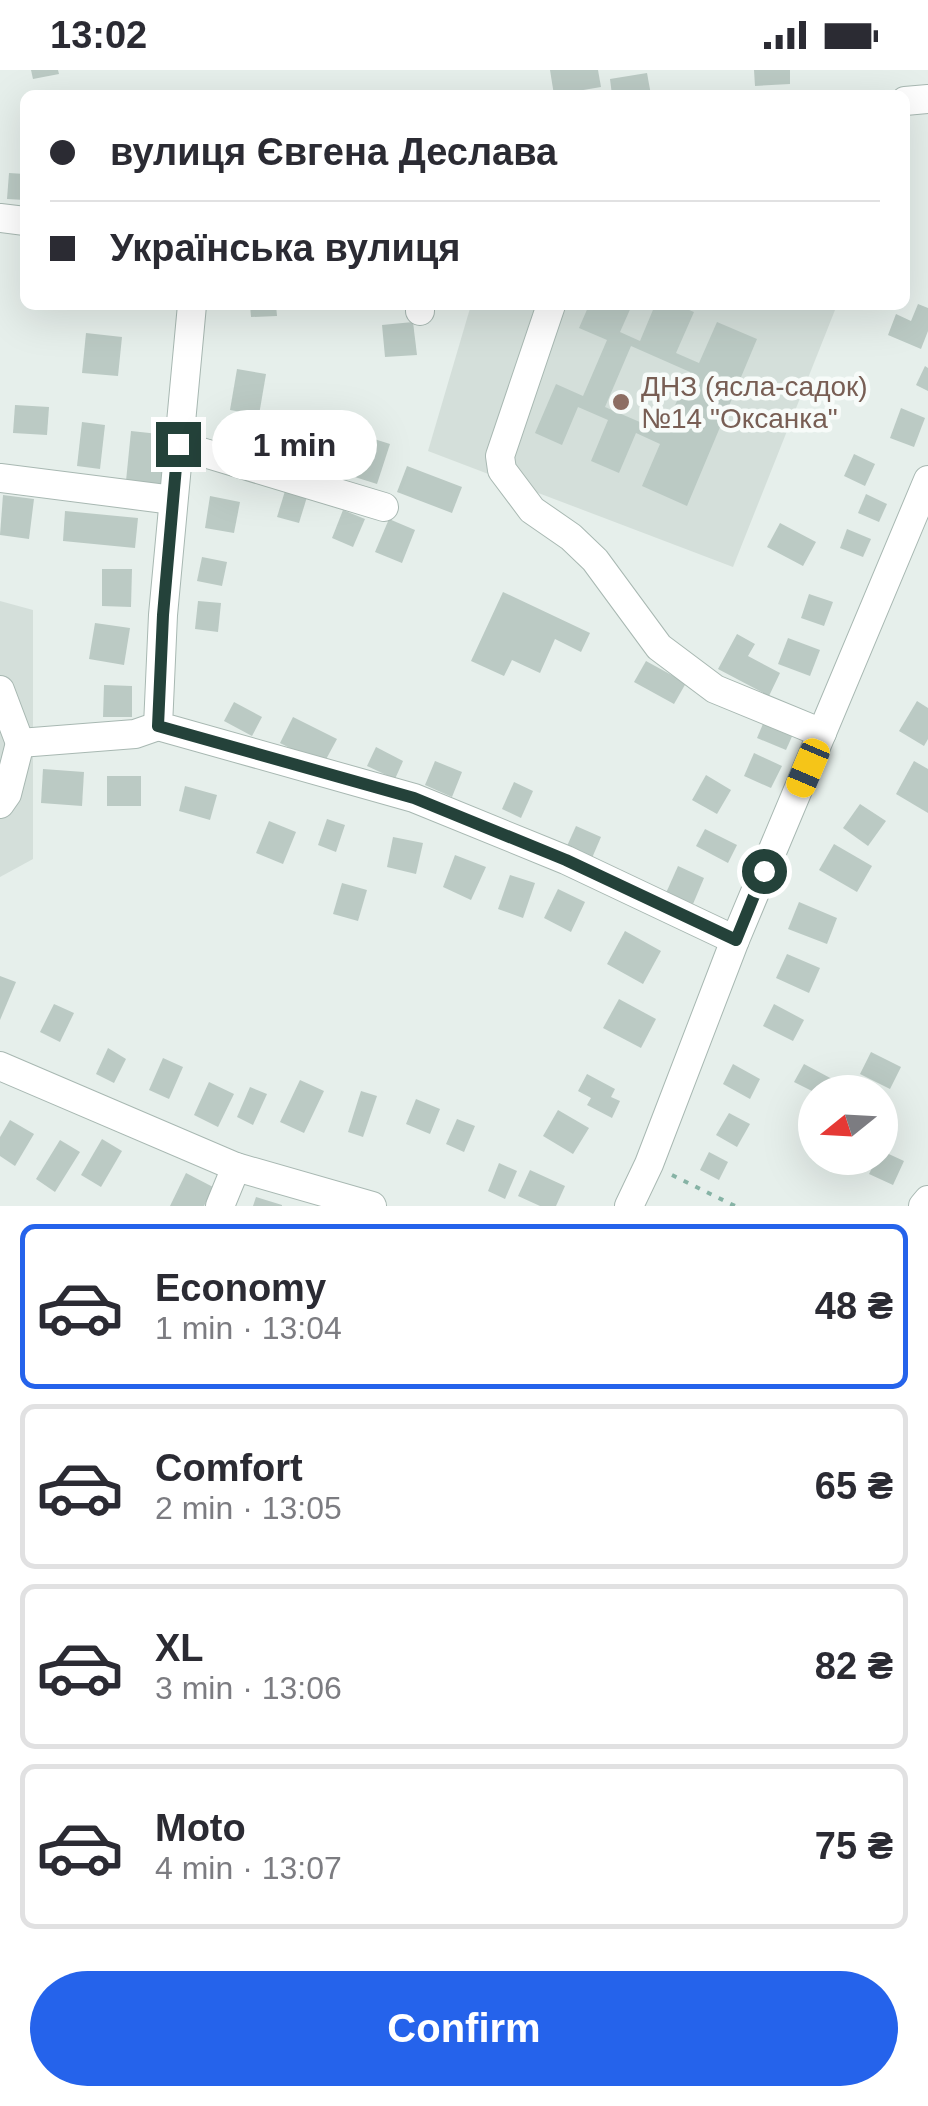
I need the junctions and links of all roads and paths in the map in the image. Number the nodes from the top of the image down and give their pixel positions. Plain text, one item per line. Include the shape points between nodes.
1 (191, 310) edge
2 (549, 310) edge
3 (178, 444) junction
4 (0, 478) edge
5 (928, 480) edge
6 (173, 500) junction
7 (384, 507) dead end
8 (0, 690) edge
9 (158, 726) junction
10 (822, 733) junction
11 (20, 743) junction
12 (0, 804) edge
13 (736, 940) junction
14 (0, 1066) edge
15 (650, 1164) junction
16 (236, 1167) junction
17 (220, 1206) edge
18 (372, 1206) edge
19 (629, 1206) edge
20 (735, 1206) edge

1 - 3 street
2 - 10 street via 500,456 502,470 532,510 596,560 659,647 715,689
3 - 6 street
3 - 7 street
4 - 6 street
5 - 10 street
6 - 9 street
8 - 11 street
9 - 11 street via 135,734
9 - 13 street via 414,798
10 - 13 street
11 - 12 street
13 - 15 street
14 - 16 street
15 - 19 street
15 - 20 path
16 - 17 street
16 - 18 street

